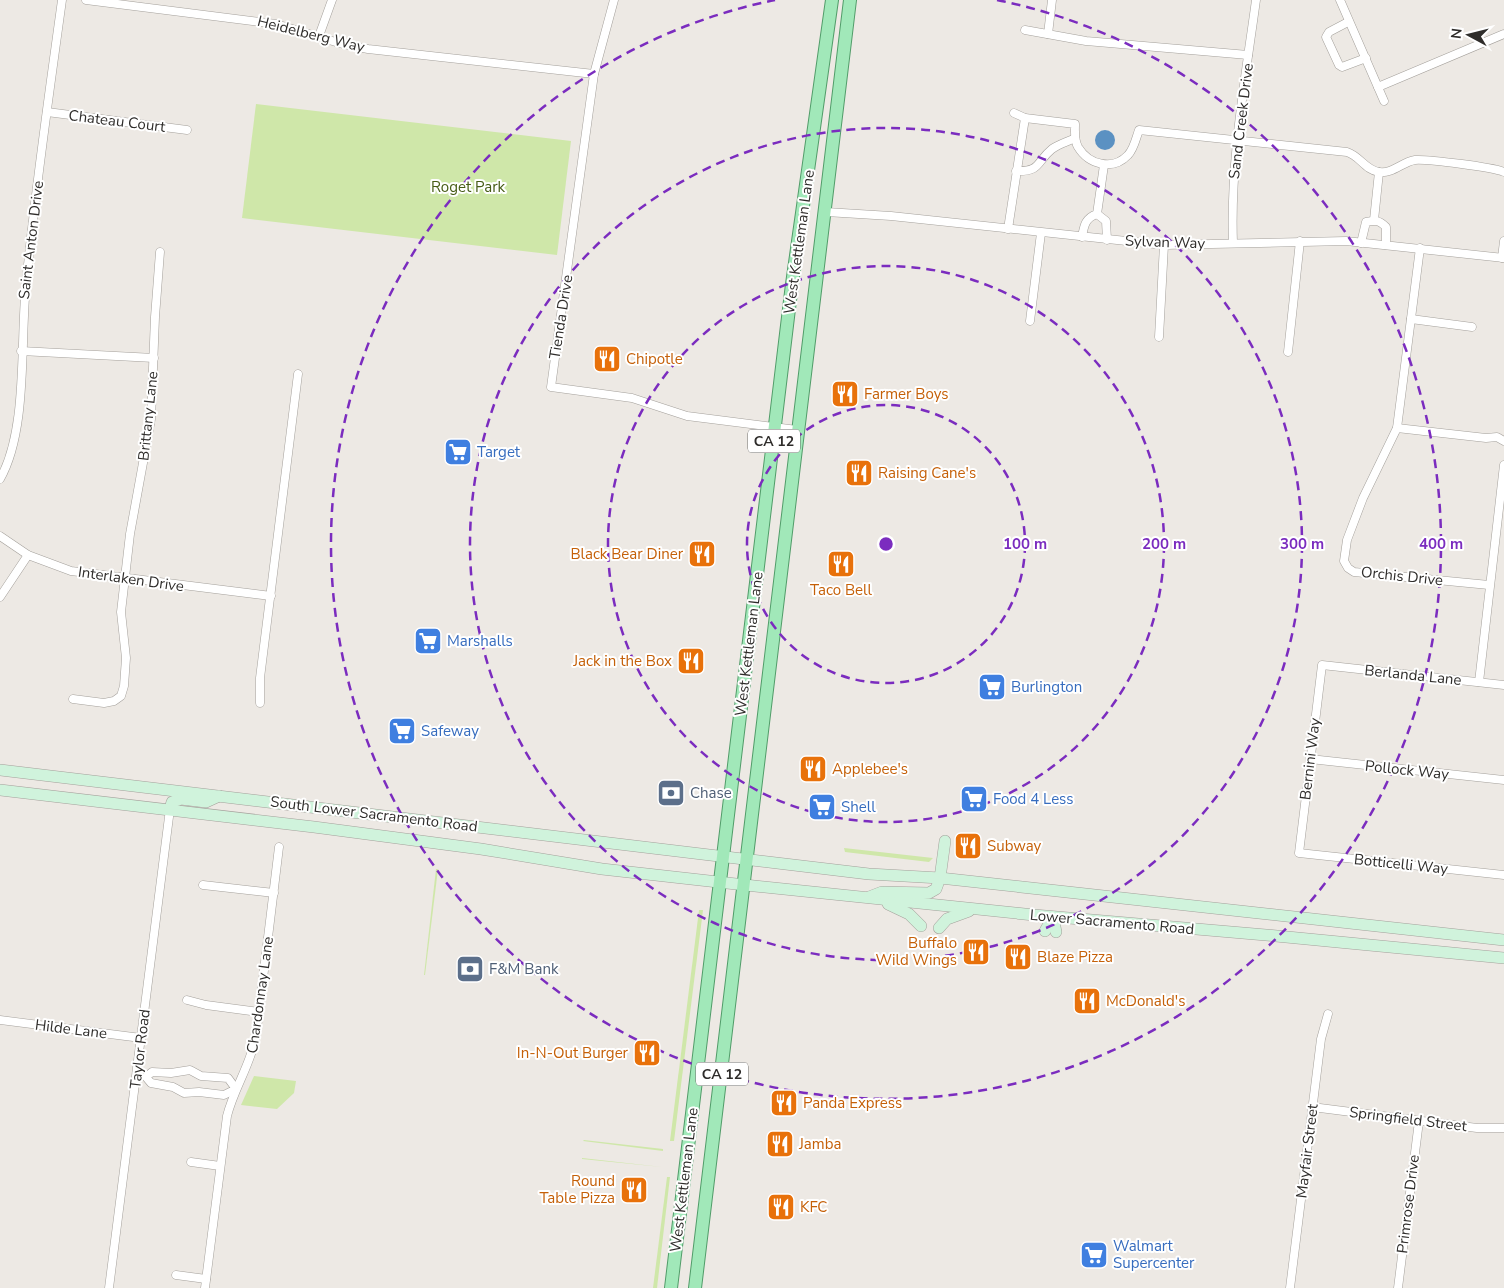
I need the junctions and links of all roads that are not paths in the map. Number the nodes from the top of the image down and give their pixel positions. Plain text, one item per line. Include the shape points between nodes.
1 (62, 0) edge
2 (86, 0) edge
3 (332, 0) edge
4 (614, 0) edge
5 (832, 0) edge
6 (850, 0) edge
7 (1052, 0) edge
8 (1256, 0) edge
9 (1340, 0) edge
10 (1348, 22) junction
11 (1025, 30) dead end
12 (1048, 34) junction
13 (1504, 34) edge
14 (319, 36) junction
15 (1248, 55) junction
16 (1366, 58) junction
17 (594, 74) junction
18 (1378, 87) junction
19 (1384, 102) dead end
20 (47, 112) junction
21 (1014, 113) dead end
22 (1026, 118) junction
23 (187, 130) dead end
24 (1075, 138) junction
25 (1238, 141) junction
26 (1104, 165) junction
27 (1016, 171) junction
28 (1380, 172) junction
29 (1504, 172) edge
30 (826, 212) junction
31 (1096, 214) junction
32 (1374, 220) junction
33 (1008, 229) junction
34 (1041, 233) junction
35 (1082, 237) junction
36 (1107, 240) junction
37 (1300, 241) junction
38 (1504, 241) edge
39 (1360, 242) junction
40 (1233, 243) junction
41 (1164, 245) junction
42 (1386, 245) junction
43 (1420, 248) junction
44 (160, 252) dead end
45 (1503, 258) edge
46 (1411, 319) junction
47 (1030, 321) dead end
48 (1472, 327) dead end
49 (1159, 337) dead end
50 (21, 351) junction
51 (1288, 352) dead end
52 (154, 358) junction
53 (298, 374) dead end
54 (775, 428) junction
55 (1397, 428) junction
56 (798, 430) junction
57 (1504, 441) edge
58 (1504, 464) edge
59 (0, 478) edge
60 (0, 536) edge
61 (28, 555) junction
62 (124, 579) junction
63 (1489, 585) junction
64 (270, 596) junction
65 (0, 597) edge
66 (1322, 665) joint
67 (1479, 682) junction
68 (1504, 685) edge
69 (72, 699) dead end
70 (260, 703) dead end
71 (1310, 759) junction
72 (0, 770) edge
73 (1504, 780) edge
74 (0, 790) edge
75 (221, 795) junction
76 (170, 809) junction
77 (945, 841) dead end
78 (280, 847) dead end
79 (1299, 853) joint
80 (723, 856) junction
81 (748, 860) junction
82 (1504, 875) edge
83 (940, 878) junction
84 (720, 882) junction
85 (203, 885) dead end
86 (745, 885) junction
87 (274, 893) junction
88 (865, 898) junction
89 (984, 910) junction
90 (1052, 917) junction
91 (921, 926) dead end
92 (939, 928) dead end
93 (1051, 932) dead end
94 (1504, 940) edge
95 (1504, 958) edge
96 (187, 1000) dead end
97 (259, 1012) junction
98 (1328, 1014) dead end
99 (0, 1020) edge
100 (141, 1038) junction
101 (136, 1075) junction
102 (201, 1076) junction
103 (146, 1077) junction
104 (236, 1089) junction
105 (199, 1092) junction
106 (1312, 1107) junction
107 (1419, 1121) junction
108 (1504, 1128) edge
109 (191, 1162) dead end
110 (220, 1166) junction
111 (176, 1275) dead end
112 (206, 1279) junction
113 (110, 1288) edge
114 (205, 1288) edge
115 (671, 1288) edge
116 (696, 1288) edge
117 (1290, 1288) edge
118 (1398, 1288) edge

1 - 20 street, Saint Anton Drive
2 - 14 street, Heidelberg Way via 271,23
3 - 14 street
4 - 17 street, Tienda Drive
5 - 54 main road, West Kettleman Lane / CA 12
6 - 30 main road, West Kettleman Lane / CA 12
7 - 12 street
8 - 15 street, Sand Creek Drive
9 - 10 street
10 - 16 street
10 - 16 street via 1326,37 1339,65 1342,67
11 - 12 street
12 - 15 street via 1086,41
13 - 18 street
14 - 17 street, Heidelberg Way via 368,49
15 - 25 street, Sand Creek Drive
16 - 18 street
17 - 54 street, Tienda Drive via 551,387 632,398 688,416
18 - 19 street
20 - 23 street, Chateau Court
20 - 50 street, Saint Anton Drive
21 - 22 street
22 - 24 street via 1075,124
22 - 27 street
24 - 26 street via 1086,156
24 - 27 street via 1052,150 1037,168 1029,172
25 - 26 street via 1139,130 1128,155 1115,164
25 - 28 street via 1346,152 1354,154 1369,169
25 - 40 street, Sand Creek Drive via 1232,206
26 - 31 street
27 - 33 street
28 - 29 street via 1417,160
28 - 32 street
30 - 33 street, Sylvan Way
30 - 56 main road, West Kettleman Lane / CA 12
31 - 35 street via 1085,221
31 - 36 street via 1106,221
32 - 39 street via 1366,222
32 - 42 street via 1386,227
33 - 34 street, Sylvan Way
34 - 35 street, Sylvan Way
34 - 47 street
35 - 36 street, Sylvan Way
36 - 41 street, Sylvan Way
37 - 39 street, Sylvan Way
37 - 40 street, Sylvan Way
37 - 51 street
38 - 45 street
39 - 42 street, Sylvan Way
40 - 41 street, Sylvan Way
41 - 49 street
42 - 43 street, Sylvan Way
43 - 45 street, Sylvan Way
43 - 46 street
44 - 52 street, Brittany Lane
46 - 48 street
46 - 55 street
50 - 52 street
50 - 59 street, Saint Anton Drive via 17,428
52 - 62 street, Brittany Lane via 149,434 134,506
53 - 64 street
54 - 56 street, Tienda Drive
54 - 80 main road, West Kettleman Lane / CA 12
55 - 57 street via 1497,437
55 - 63 street, Orchis Drive via 1352,523 1344,561 1348,568 1354,572
56 - 81 main road, West Kettleman Lane / CA 12
58 - 63 street
60 - 61 street, Interlaken Drive
61 - 62 street, Interlaken Drive via 61,568
61 - 65 street
62 - 64 street, Interlaken Drive
62 - 69 street, Brittany Lane via 121,618 126,651 123,691 118,699 109,702
63 - 67 street
64 - 70 street
66 - 67 street, Berlanda Lane
66 - 71 street, Bernini Way
67 - 68 street, Berlanda Lane
71 - 73 street, Pollock Way
71 - 79 street, Bernini Way
72 - 75 main road, South Lower Sacramento Road
74 - 76 main road, South Lower Sacramento Road
75 - 76 main road via 206,802 178,799 172,802
75 - 80 main road, South Lower Sacramento Road
76 - 84 main road, South Lower Sacramento Road via 446,844 602,869
76 - 100 street, Taylor Road
77 - 83 main road
78 - 87 street, Chardonnay Lane
79 - 82 street, Botticelli Way
80 - 81 main road, South Lower Sacramento Road
80 - 84 main road, West Kettleman Lane / CA 12
81 - 83 main road, Lower Sacramento Road via 869,874
81 - 86 main road, West Kettleman Lane / CA 12
83 - 88 main road via 936,889 929,893 882,892
83 - 94 main road, Lower Sacramento Road
84 - 86 main road, Lower Sacramento Road
84 - 115 main road, West Kettleman Lane / CA 12
85 - 87 street
86 - 88 main road, Lower Sacramento Road
86 - 116 main road, West Kettleman Lane / CA 12
87 - 97 street, Chardonnay Lane
88 - 89 main road, Lower Sacramento Road
88 - 91 main road via 895,906
89 - 90 main road, Lower Sacramento Road
89 - 92 main road via 955,915
90 - 93 main road
90 - 95 main road, Lower Sacramento Road
96 - 97 street
97 - 104 street, Chardonnay Lane via 253,1052
98 - 106 street, Mayfair Street via 1320,1038
99 - 100 street, Hilde Lane
100 - 101 street, Taylor Road
101 - 103 street
101 - 113 street, Taylor Road
102 - 103 street via 190,1070 152,1072
102 - 104 street via 228,1078
102 - 105 street
103 - 105 street via 151,1083 173,1087 184,1093
104 - 105 street via 224,1095
104 - 110 street, Chardonnay Lane via 227,1116
106 - 107 street, Springfield Street
106 - 117 street, Mayfair Street
107 - 108 street, Springfield Street
107 - 118 street, Primrose Drive
109 - 110 street
110 - 112 street, Chardonnay Lane
111 - 112 street
112 - 114 street, Chardonnay Lane

